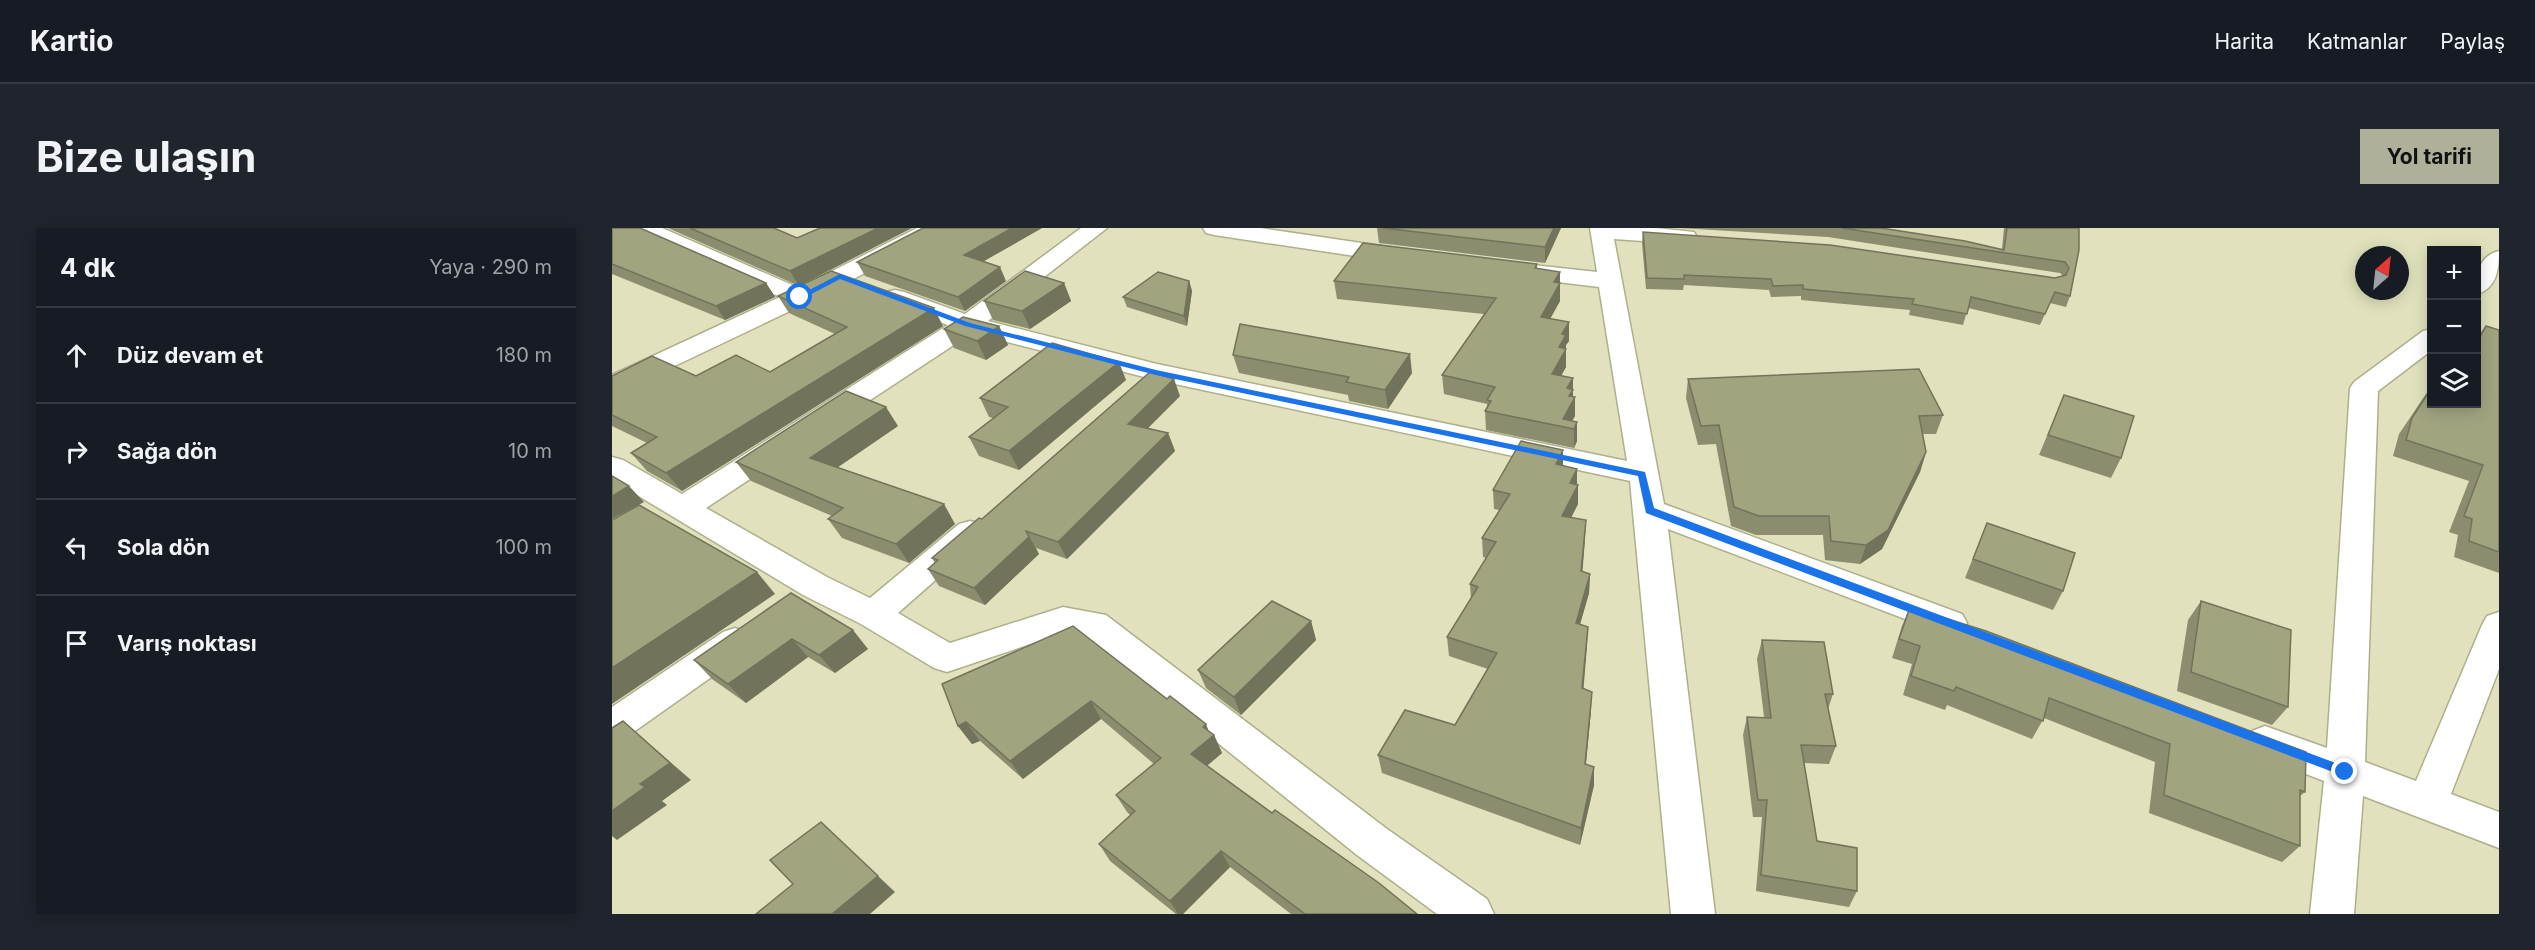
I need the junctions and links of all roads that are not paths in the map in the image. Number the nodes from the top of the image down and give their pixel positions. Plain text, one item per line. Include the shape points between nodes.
1 (643, 228) edge
2 (934, 228) edge
3 (1096, 228) edge
4 (1214, 228) edge
5 (1601, 230) edge
6 (1708, 238) edge
7 (1425, 258) edge
8 (2499, 258) edge
9 (1492, 267) edge
10 (840, 277) junction
11 (2481, 281) edge
12 (1610, 282) junction
13 (800, 297) junction
14 (968, 324) junction
15 (2427, 341) edge
16 (1156, 372) junction
17 (612, 385) edge
18 (1129, 395) edge
19 (612, 467) edge
20 (1642, 474) junction
21 (666, 510) junction
22 (1650, 510) junction
23 (988, 516) edge
24 (815, 586) junction
25 (786, 606) edge
26 (873, 615) junction
27 (2499, 625) edge
28 (757, 626) edge
29 (1975, 633) edge
30 (612, 728) edge
31 (2232, 730) edge
32 (2345, 772) junction
33 (2427, 803) junction
34 (2499, 830) edge
35 (1472, 914) edge
36 (1693, 914) edge
37 (2332, 914) edge

1 - 13 street
2 - 10 street
3 - 14 street
4 - 7 street
5 - 6 street
5 - 12 street
8 - 11 street
9 - 12 street
10 - 13 street
10 - 14 street
12 - 20 street
13 - 17 street
14 - 16 street
14 - 21 street
15 - 32 street via 2364,388
16 - 18 street
16 - 20 street
19 - 21 street
20 - 22 street
21 - 24 street
22 - 29 street
22 - 36 street
23 - 26 street
24 - 25 street
24 - 26 street
26 - 35 street via 947,658 1063,620 1094,624 1372,842
27 - 33 street
28 - 30 street
31 - 32 street
32 - 33 street
32 - 37 street
33 - 34 street

